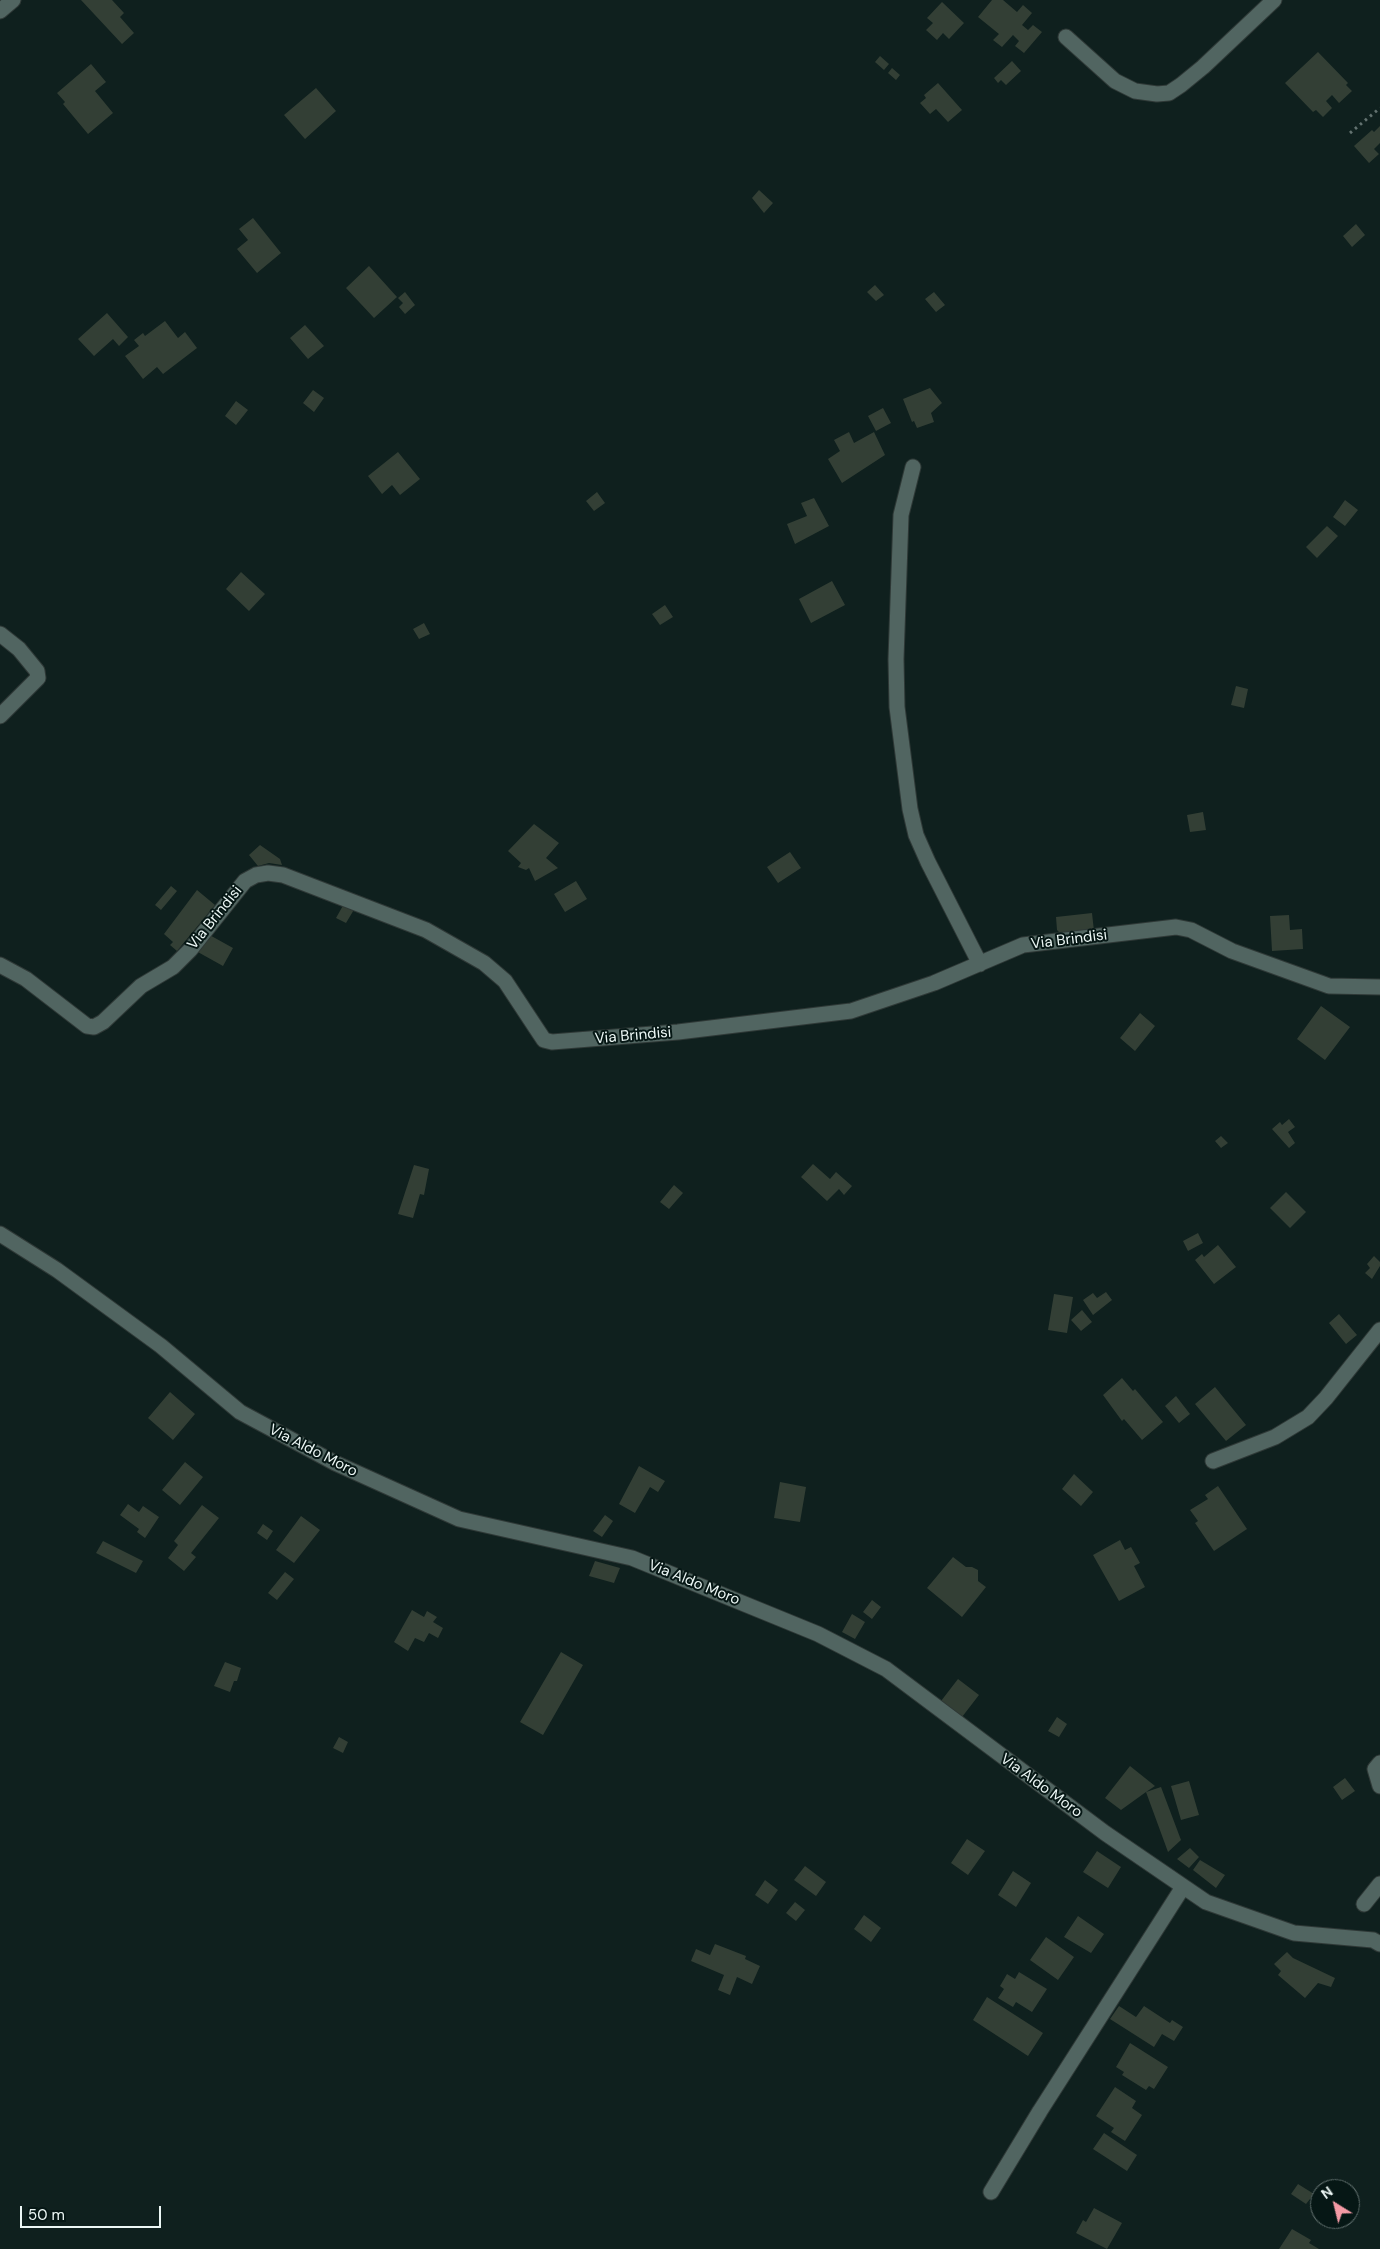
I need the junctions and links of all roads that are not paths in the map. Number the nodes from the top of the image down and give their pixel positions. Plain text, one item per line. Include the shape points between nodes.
1 (13, 0) edge
2 (1274, 0) edge
3 (0, 11) edge
4 (1066, 37) dead end
5 (912, 467) dead end
6 (0, 634) edge
7 (0, 716) edge
8 (980, 964) junction
9 (0, 965) edge
10 (1380, 987) edge
11 (0, 1234) edge
12 (1380, 1330) edge
13 (1213, 1461) dead end
14 (1380, 1763) edge
15 (1380, 1786) edge
16 (1380, 1884) edge
17 (1184, 1887) junction
18 (1364, 1904) dead end
19 (1380, 1944) edge
20 (991, 2192) dead end

1 - 3 street
2 - 4 street via 1203,67 1169,93 1135,91 1115,81
5 - 8 street via 901,515 896,659 910,809 916,835 928,862
6 - 7 street via 19,649 37,670 38,678
8 - 9 street, Via Brindisi via 851,1011 678,1032 552,1042 544,1040 505,981 484,962 426,930 283,875 268,873 245,880 173,967 141,986 94,1027 87,1026 26,979
8 - 10 street, Via Brindisi via 1023,945 1176,927 1191,930 1232,951 1329,986
11 - 17 street, Via Aldo Moro via 57,1270 161,1346 240,1412 335,1463 459,1519 632,1558 818,1634 886,1669
12 - 13 street via 1308,1417 1275,1437
14 - 15 street via 1375,1769
16 - 18 street
17 - 19 street, Via Aldo Moro via 1206,1902 1294,1933 1373,1940
17 - 20 street

